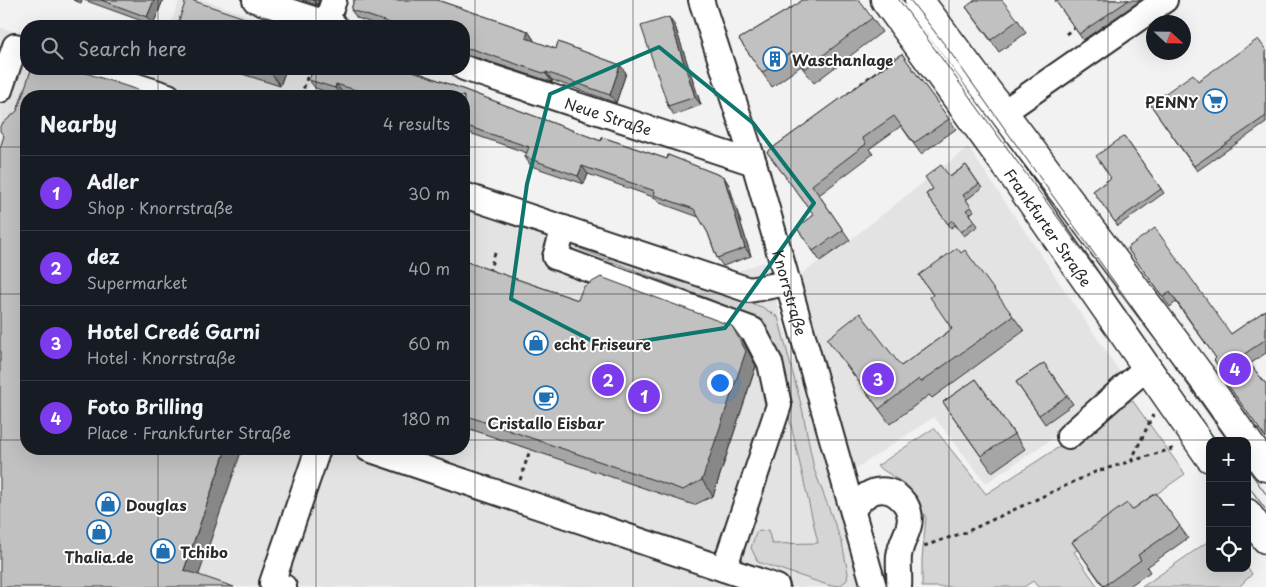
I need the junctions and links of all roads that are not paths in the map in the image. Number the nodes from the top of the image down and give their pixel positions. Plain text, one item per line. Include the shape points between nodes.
1 (255, 0) edge
2 (334, 0) edge
3 (701, 0) edge
4 (885, 0) edge
5 (919, 0) edge
6 (1165, 0) edge
7 (316, 20) edge
8 (332, 20) edge
9 (20, 48) edge
10 (470, 70) edge
11 (103, 75) edge
12 (0, 90) edge
13 (149, 90) edge
14 (1004, 112) junction
15 (754, 163) junction
16 (470, 196) edge
17 (564, 228) junction
18 (788, 283) junction
19 (1146, 368) junction
20 (1070, 436) dead end
21 (1244, 437) edge
22 (1251, 447) edge
23 (1206, 452) edge
24 (316, 455) edge
25 (385, 455) edge
26 (1266, 468) edge
27 (853, 508) junction
28 (1251, 518) edge
29 (1266, 539) edge
30 (736, 577) edge
31 (284, 587) edge
32 (777, 587) edge
33 (874, 587) edge
34 (899, 587) edge

1 - 7 street
2 - 8 street
3 - 15 street, Knorrstraße
4 - 19 main road, Frankfurter Straße
5 - 14 main road, Frankfurter Straße
6 - 14 street
9 - 12 street via 15,46
10 - 15 street, Neue Straße
11 - 13 street
14 - 21 main road, Frankfurter Straße
15 - 18 street, Knorrstraße
16 - 17 street
17 - 18 street via 749,290
17 - 30 street via 555,256 754,330 770,363 778,405
18 - 27 street, Knorrstraße
19 - 20 street
19 - 23 main road, Frankfurter Straße
22 - 26 main road, Frankfurter Straße
24 - 31 street via 272,583
25 - 30 street
27 - 33 street, Knorrstraße
27 - 34 street via 864,495 874,491 885,490 902,499 910,515 909,530 899,555
28 - 29 main road
30 - 32 street

